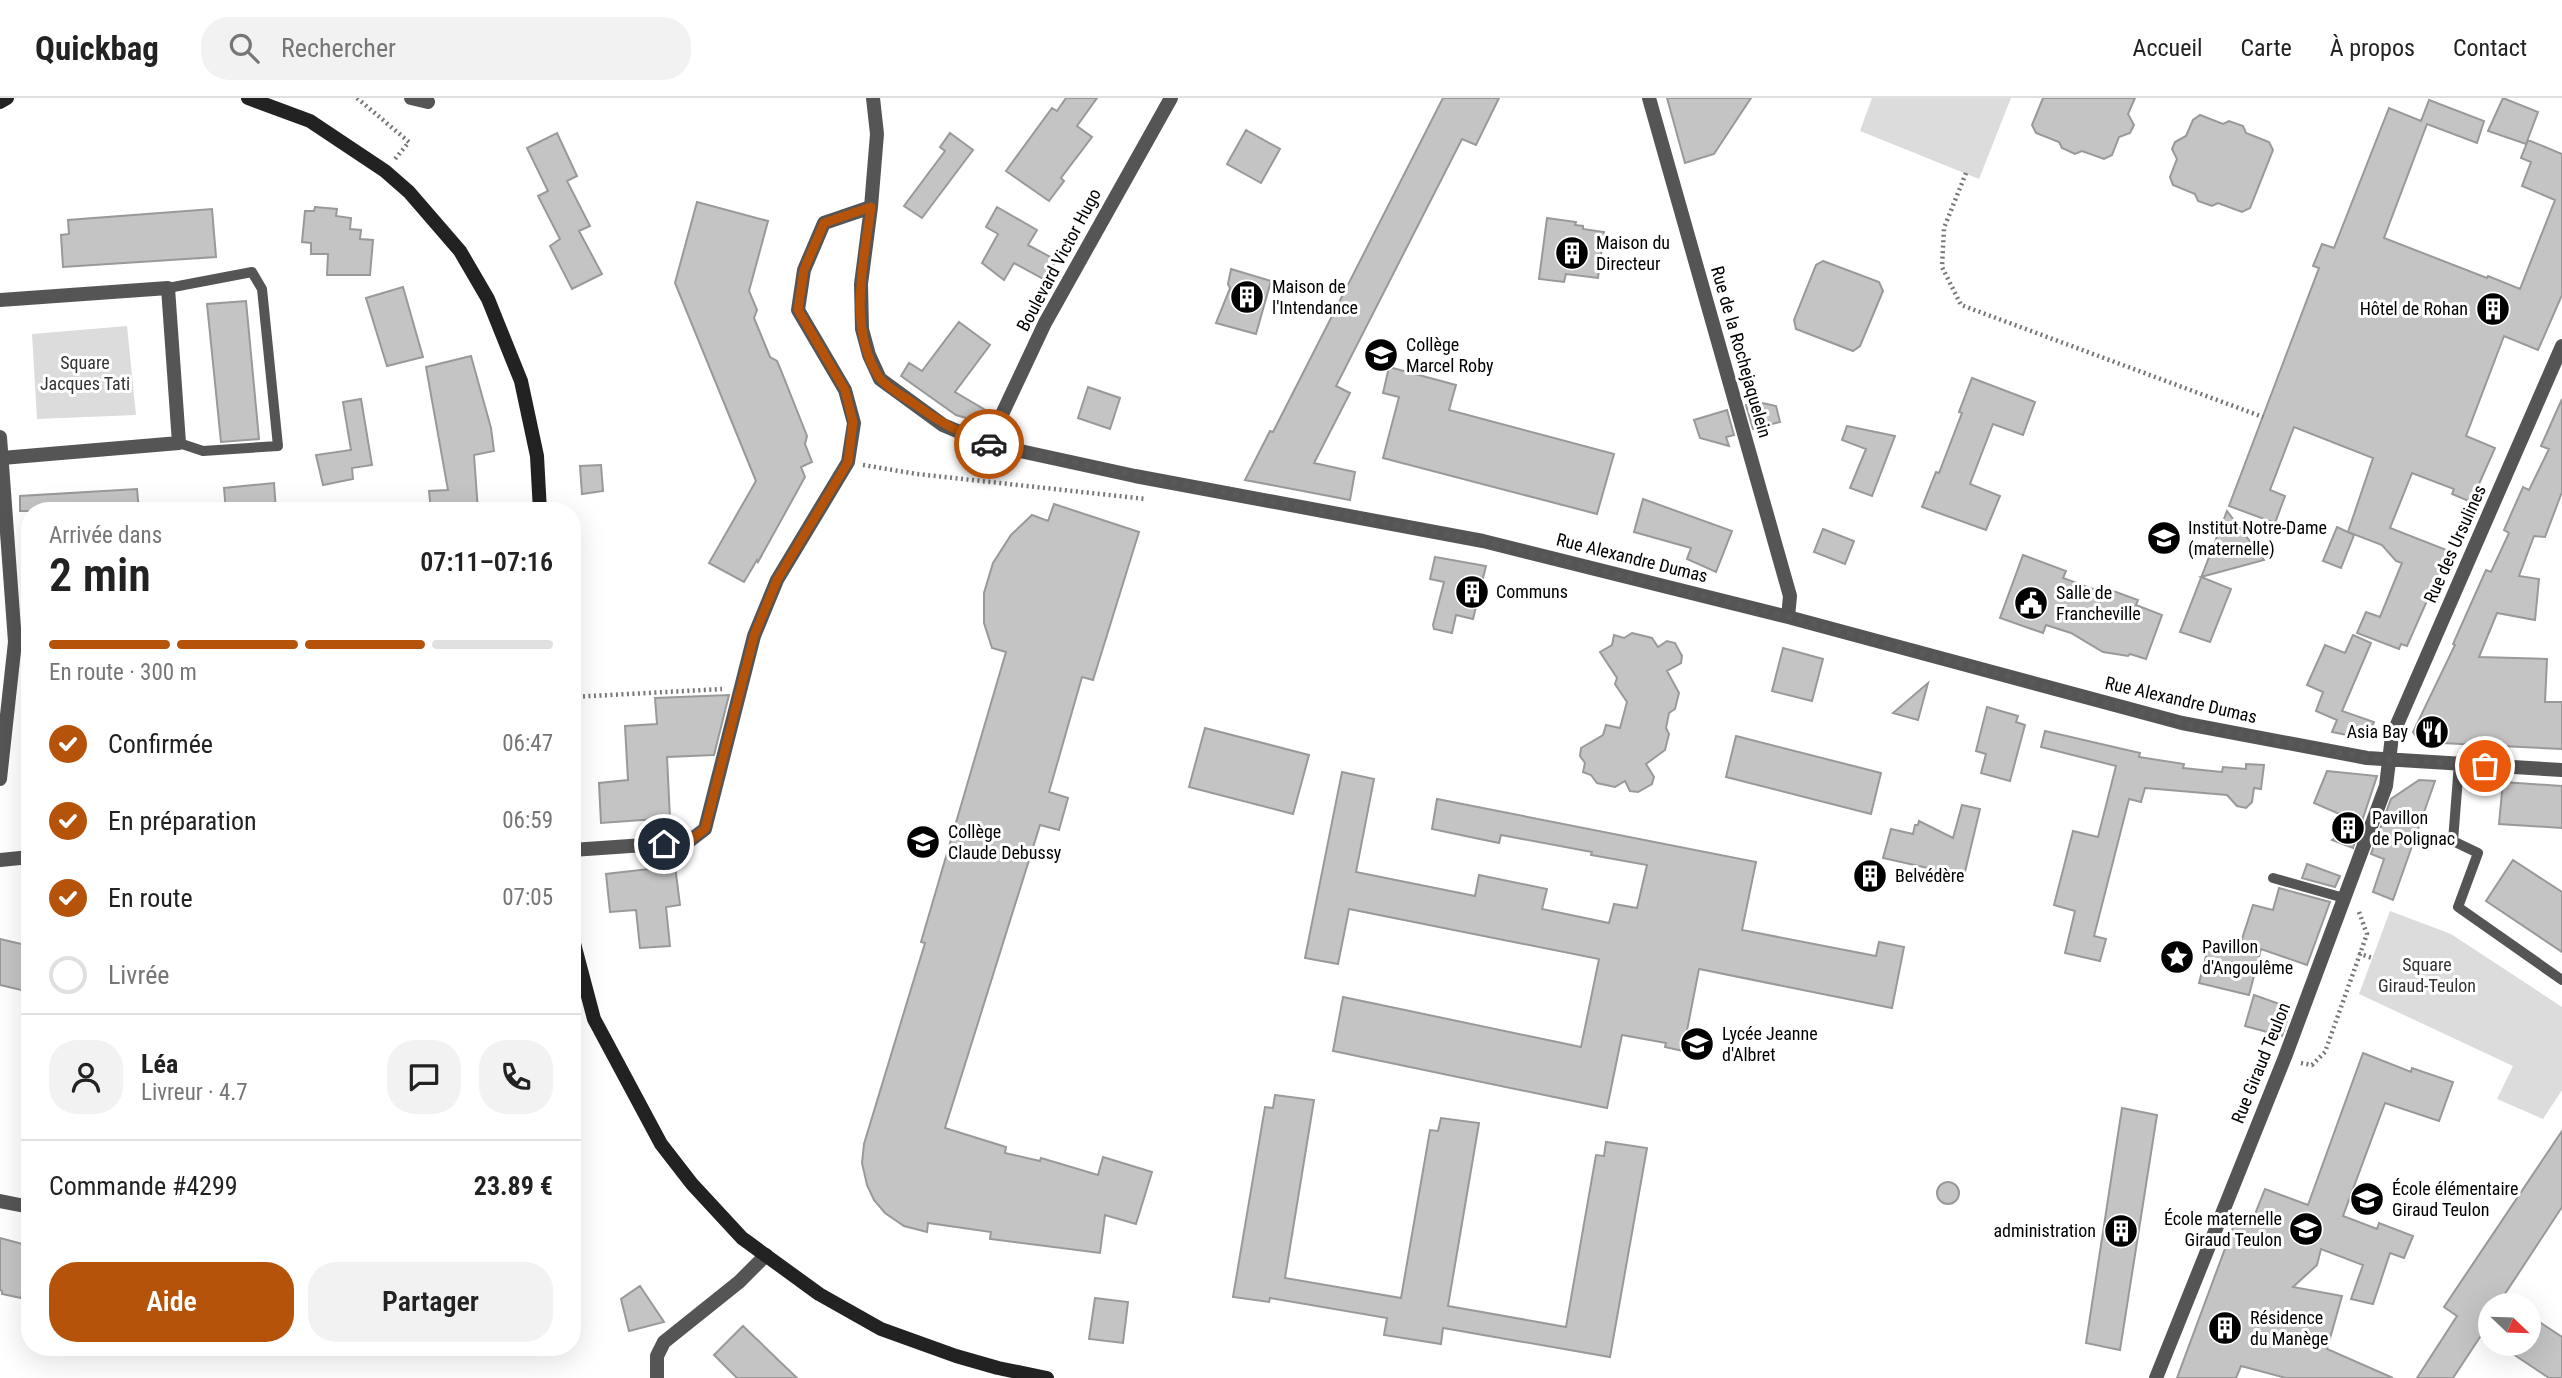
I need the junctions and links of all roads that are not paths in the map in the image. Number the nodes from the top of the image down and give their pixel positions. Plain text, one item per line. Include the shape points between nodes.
1 (7, 98) edge
2 (248, 98) edge
3 (411, 98) edge
4 (873, 98) edge
5 (1171, 98) edge
6 (1649, 98) edge
7 (0, 102) edge
8 (428, 102) dead end
9 (871, 207) junction
10 (168, 288) junction
11 (0, 300) edge
12 (2562, 346) edge
13 (0, 437) edge
14 (179, 443) junction
15 (988, 443) junction
16 (2, 458) junction
17 (540, 502) edge
18 (1788, 617) junction
19 (2390, 759) junction
20 (2459, 764) junction
21 (2562, 770) edge
22 (0, 779) edge
23 (581, 849) edge
24 (21, 859) edge
25 (0, 860) edge
26 (2273, 878) dead end
27 (2344, 898) junction
28 (581, 970) edge
29 (2562, 980) edge
30 (0, 1200) edge
31 (21, 1205) edge
32 (766, 1255) junction
33 (657, 1378) edge
34 (1048, 1378) edge
35 (2157, 1378) edge

1 - 7 main road
2 - 17 main road via 310,121 385,171 460,251 488,299 529,409
3 - 8 street
4 - 9 street, Rue Alexandre Dumas via 877,134
5 - 15 street, Boulevard Victor Hugo via 1045,323
6 - 18 street, Rue de la Rochejaquelein via 1790,596
9 - 15 street, Rue Alexandre Dumas via 861,284 862,328 880,379 943,425
9 - 23 street via 824,223 804,270 798,310 845,390 853,422 848,462 777,580 754,636 705,829 688,842
10 - 11 street
10 - 14 street
10 - 14 lane via 252,272 262,289 278,446 203,451
12 - 19 street, Rue des Ursulines via 2392,736
13 - 16 street
14 - 16 street
15 - 18 street, Rue Alexandre Dumas via 1483,541
16 - 22 street via 15,642
18 - 19 street, Rue Alexandre Dumas via 2182,723
19 - 20 street, Rue Alexandre Dumas
19 - 27 street, Rue Giraud Teulon via 2388,781
20 - 21 street, Rue Alexandre Dumas
20 - 29 lane via 2453,841 2478,853 2459,907
24 - 25 street
26 - 27 lane
27 - 35 street, Rue Giraud Teulon via 2286,1057
28 - 32 main road via 594,1019 661,1144 741,1238
30 - 31 street
32 - 33 street via 664,1342 657,1356
32 - 34 main road via 819,1294 898,1336 988,1365

